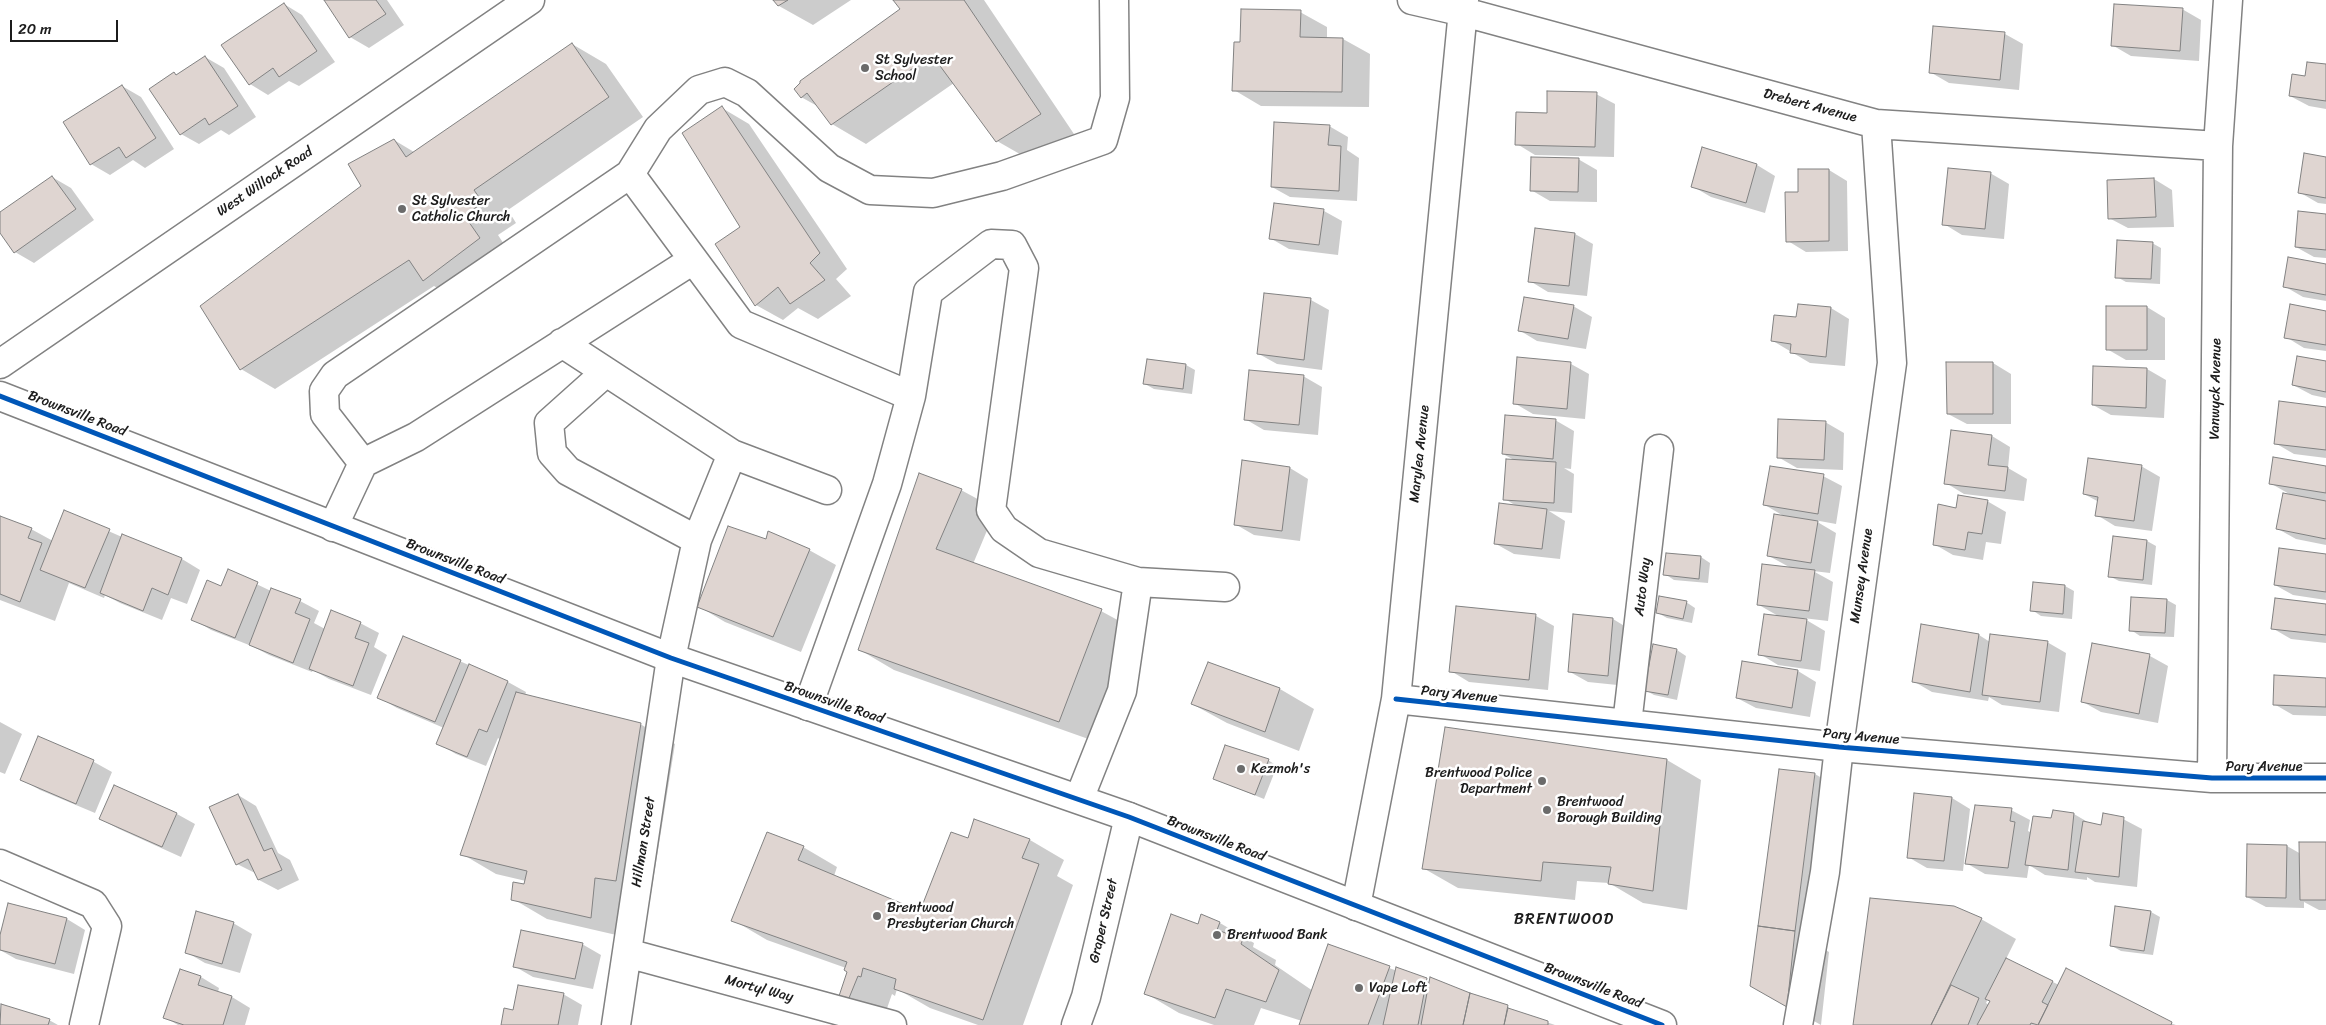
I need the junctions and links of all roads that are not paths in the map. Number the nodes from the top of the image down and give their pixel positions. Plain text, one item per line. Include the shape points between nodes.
1 (530, 0) edge
2 (1114, 0) edge
3 (1412, 0) edge
4 (2228, 0) edge
5 (1464, 6) edge
6 (1876, 124) junction
7 (2218, 146) junction
8 (630, 174) junction
9 (693, 260) junction
10 (562, 343) junction
11 (0, 364) edge
12 (606, 372) junction
13 (0, 396) edge
14 (910, 396) junction
15 (1659, 449) dead end
16 (732, 454) junction
17 (363, 463) junction
18 (827, 490) dead end
19 (334, 527) junction
20 (697, 540) junction
21 (1138, 582) junction
22 (1225, 587) dead end
23 (671, 658) junction
24 (1396, 699) junction
25 (808, 706) junction
26 (1627, 724) junction
27 (1839, 747) junction
28 (2212, 778) junction
29 (2326, 778) edge
30 (1080, 799) junction
31 (1129, 817) junction
32 (0, 864) edge
33 (1356, 906) junction
34 (627, 953) junction
35 (84, 1025) edge
36 (616, 1025) edge
37 (892, 1025) edge
38 (1076, 1025) edge
39 (1662, 1025) edge
40 (1798, 1025) edge

1 - 11 street, West Willock Road
2 - 8 street via 1115,98 1103,140 1002,176 933,194 870,190 829,168 747,93 725,82 700,90 658,129
3 - 5 street, Drebert Avenue
4 - 7 street, Vanwyck Avenue
5 - 6 street, Drebert Avenue
5 - 24 street, Marylea Avenue
6 - 7 street, Drebert Avenue
6 - 27 street, Munsey Avenue via 1892,363
7 - 28 street, Vanwyck Avenue
8 - 9 street
8 - 17 street via 335,375 324,391 325,414
9 - 10 street
9 - 14 street via 741,324
10 - 12 street
10 - 17 street via 416,437
12 - 16 street
12 - 20 street via 549,423 552,453 568,471
13 - 19 street, Brownsville Road
14 - 21 street via 928,292 991,244 1012,245 1024,268 992,510 1004,529 1039,553
14 - 25 street via 887,484
15 - 26 street, Auto Way
16 - 18 street
16 - 20 street, Hillman Street
17 - 19 street
19 - 23 street, Brownsville Road
20 - 23 street, Hillman Street
21 - 22 street
21 - 30 street via 1122,691
23 - 25 street, Brownsville Road
23 - 34 street, Hillman Street
24 - 26 street, Pary Avenue
24 - 33 street, Marylea Avenue
25 - 30 street, Brownsville Road
26 - 27 street, Pary Avenue
27 - 28 street, Pary Avenue
27 - 40 street, Munsey Avenue via 1825,872
28 - 29 street, Pary Avenue
30 - 31 street, Brownsville Road
31 - 33 street, Brownsville Road
31 - 38 street, Graper Street via 1086,997
32 - 35 street via 93,904 107,926
33 - 39 street, Brownsville Road
34 - 36 street, Hillman Street
34 - 37 street, Mortyl Way

